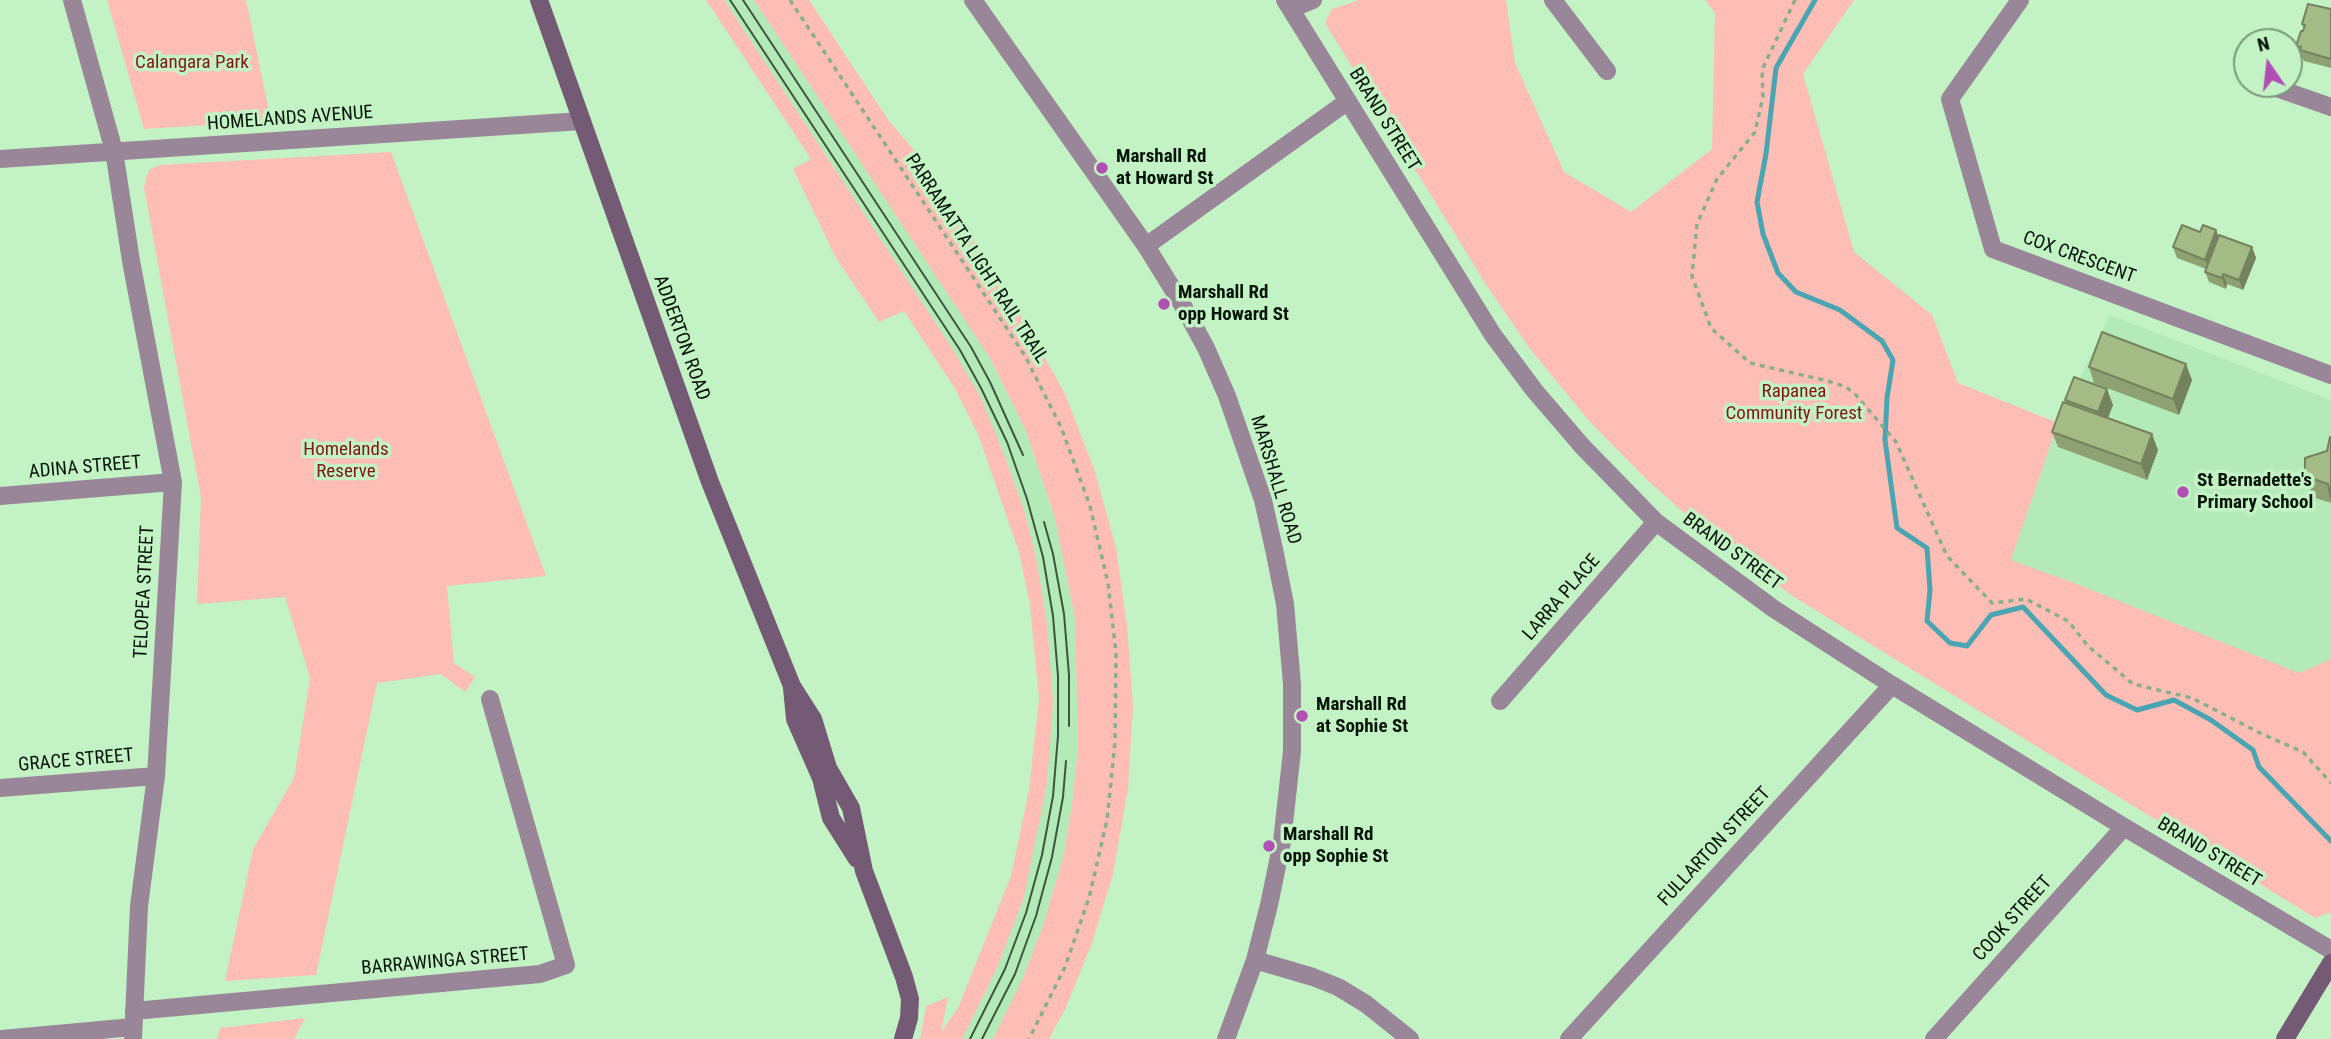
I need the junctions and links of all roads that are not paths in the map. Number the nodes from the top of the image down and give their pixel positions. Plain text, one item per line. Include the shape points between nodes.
1 (72, 0) edge
2 (539, 0) edge
3 (972, 0) edge
4 (1314, 0) edge
5 (1553, 0) edge
6 (2020, 0) edge
7 (1288, 4) edge
8 (1607, 71) dead end
9 (2303, 97) edge
10 (1348, 100) junction
11 (2331, 107) edge
12 (582, 121) junction
13 (114, 150) junction
14 (0, 159) edge
15 (1146, 246) junction
16 (2331, 375) edge
17 (173, 482) junction
18 (0, 496) edge
19 (1656, 522) junction
20 (1892, 685) junction
21 (490, 699) dead end
22 (1500, 701) dead end
23 (156, 776) junction
24 (0, 788) edge
25 (2124, 827) junction
26 (2331, 950) edge
27 (1255, 960) junction
28 (2331, 963) edge
29 (134, 1026) edge
30 (2, 1039) edge
31 (903, 1039) edge
32 (1226, 1039) edge
33 (1410, 1039) edge
34 (1569, 1039) edge
35 (1934, 1039) edge
36 (2285, 1039) edge

1 - 13 street, TELOPEA STREET
2 - 12 main road, ADDERTON ROAD
3 - 15 street, MARSHALL ROAD
4 - 7 street
5 - 8 street
6 - 16 street, COX CRESCENT via 1950,99 1993,249
7 - 10 street, BRAND STREET
9 - 11 street
10 - 15 street
10 - 19 street, BRAND STREET via 1493,335 1534,390
12 - 13 street, HOMELANDS AVENUE
12 - 31 main road, ADDERTON ROAD via 710,482 792,686 798,728 821,778 831,818 864,871 904,976 910,999
13 - 14 street, HOMELANDS AVENUE
13 - 17 street, TELOPEA STREET
15 - 27 street, MARSHALL ROAD via 1206,348 1227,396 1263,500 1285,604 1292,751 1282,842
17 - 18 street, ADINA STREET
17 - 23 street, TELOPEA STREET
19 - 20 street, BRAND STREET via 1774,609
19 - 22 street, LARRA PLACE
20 - 25 street, BRAND STREET
20 - 34 street, FULLARTON STREET
21 - 29 street, BARRAWINGA STREET via 566,965 540,974
23 - 24 street, GRACE STREET
23 - 29 street, TELOPEA STREET via 139,906
25 - 26 street, BRAND STREET
25 - 35 street, COOK STREET
27 - 32 street, MARSHALL ROAD
27 - 33 street via 1338,987
28 - 36 main road
29 - 30 street

